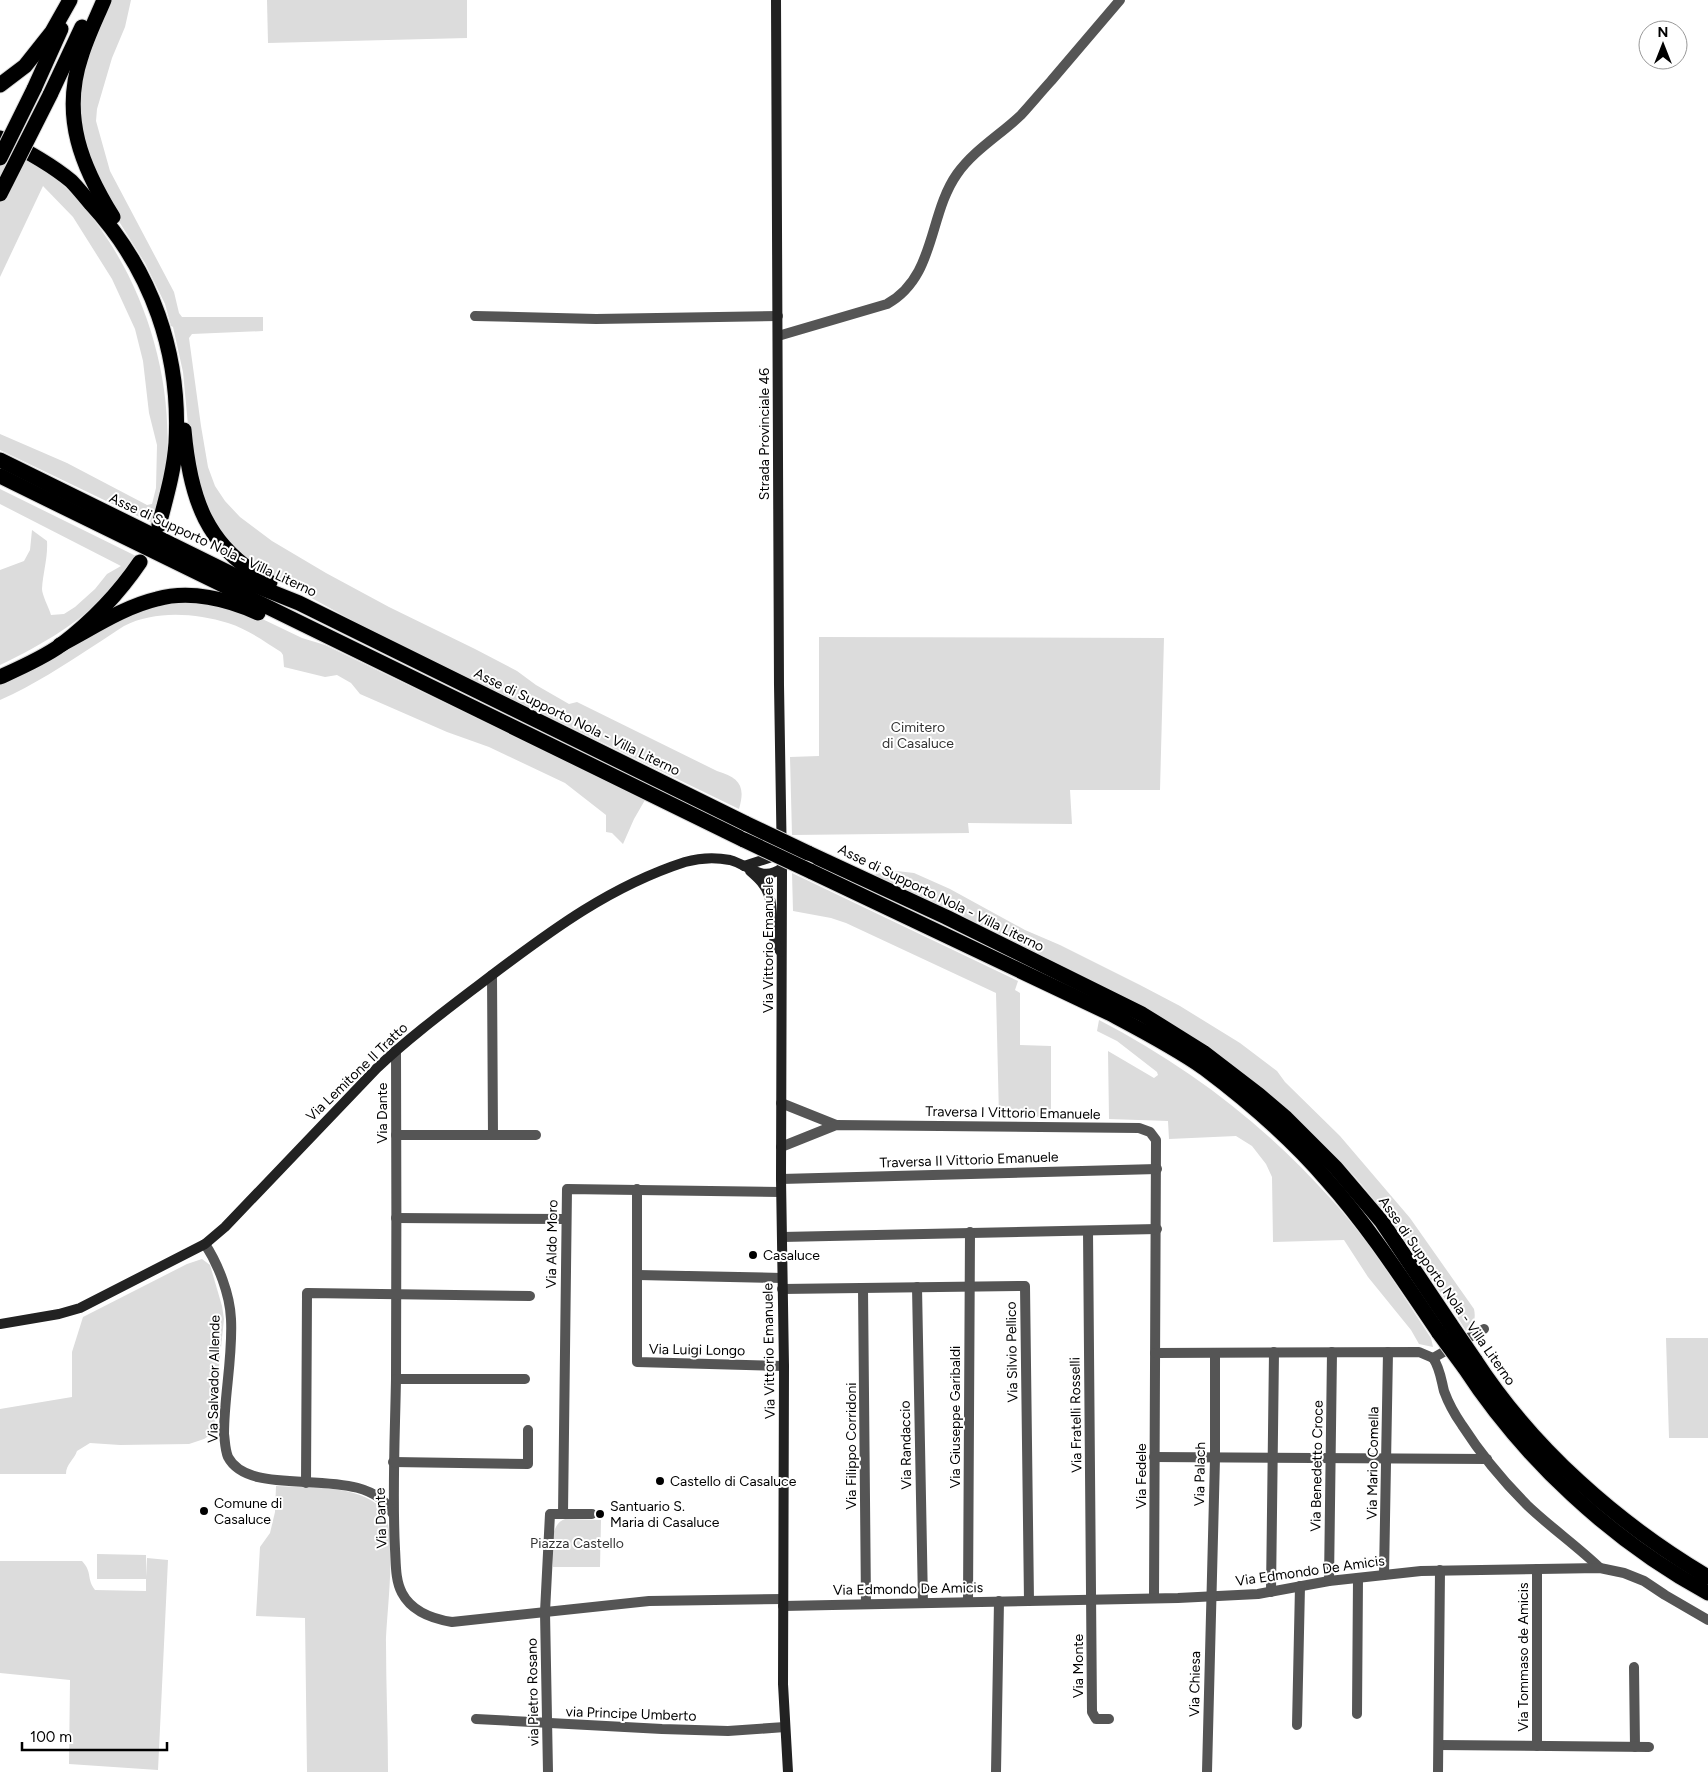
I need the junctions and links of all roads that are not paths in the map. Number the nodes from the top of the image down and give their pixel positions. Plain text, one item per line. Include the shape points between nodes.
1 (70, 0) edge
2 (74, 0) edge
3 (95, 0) edge
4 (104, 0) edge
5 (776, 0) edge
6 (1120, 0) edge
7 (0, 85) edge
8 (0, 138) edge
9 (0, 158) edge
10 (0, 195) edge
11 (129, 252) junction
12 (475, 316) dead end
13 (778, 316) junction
14 (778, 336) junction
15 (174, 380) junction
16 (0, 460) edge
17 (0, 476) edge
18 (159, 525) dead end
19 (140, 562) dead end
20 (299, 604) junction
21 (313, 630) junction
22 (60, 645) junction
23 (0, 678) edge
24 (781, 828) junction
25 (744, 866) junction
26 (782, 868) junction
27 (782, 954) junction
28 (492, 975) junction
29 (396, 1050) junction
30 (781, 1103) junction
31 (836, 1125) junction
32 (396, 1134) junction
33 (493, 1135) junction
34 (536, 1135) dead end
35 (781, 1147) junction
36 (1157, 1169) junction
37 (781, 1179) junction
38 (638, 1190) junction
39 (781, 1192) junction
40 (396, 1218) junction
41 (566, 1220) junction
42 (1157, 1229) junction
43 (1088, 1230) junction
44 (970, 1232) junction
45 (782, 1237) junction
46 (205, 1244) junction
47 (638, 1275) junction
48 (782, 1284) junction
49 (970, 1286) junction
50 (917, 1287) junction
51 (864, 1288) junction
52 (396, 1294) junction
53 (530, 1296) dead end
54 (0, 1324) edge
55 (1445, 1329) junction
56 (1484, 1330) dead end
57 (1274, 1352) junction
58 (1332, 1352) junction
59 (1388, 1352) junction
60 (1155, 1353) junction
61 (1215, 1353) junction
62 (1433, 1358) junction
63 (1470, 1363) junction
64 (784, 1366) junction
65 (396, 1379) junction
66 (525, 1379) dead end
67 (528, 1430) dead end
68 (1154, 1458) junction
69 (1214, 1458) junction
70 (1272, 1458) junction
71 (1331, 1458) junction
72 (1386, 1459) junction
73 (1487, 1459) junction
74 (393, 1462) junction
75 (306, 1482) junction
76 (563, 1514) junction
77 (592, 1514) dead end
78 (393, 1515) junction
79 (1600, 1568) junction
80 (1537, 1569) junction
81 (1440, 1570) junction
82 (1384, 1575) junction
83 (1708, 1577) edge
84 (1358, 1578) junction
85 (1329, 1581) junction
86 (1300, 1586) junction
87 (1271, 1592) junction
88 (1708, 1593) edge
89 (1211, 1596) junction
90 (1154, 1598) junction
91 (1092, 1600) junction
92 (1029, 1601) junction
93 (783, 1602) junction
94 (968, 1602) junction
95 (999, 1602) junction
96 (924, 1603) junction
97 (866, 1604) junction
98 (545, 1612) junction
99 (1708, 1620) edge
100 (1634, 1667) dead end
101 (1357, 1714) dead end
102 (476, 1719) dead end
103 (1109, 1719) dead end
104 (548, 1724) junction
105 (1297, 1725) dead end
106 (785, 1727) junction
107 (1439, 1745) junction
108 (1537, 1746) junction
109 (1635, 1747) junction
110 (1649, 1747) dead end
111 (548, 1772) edge
112 (788, 1772) edge
113 (996, 1772) edge
114 (1207, 1772) edge
115 (1438, 1772) edge

1 - 7 highway via 52,32 24,66
2 - 9 highway, bridge
3 - 10 highway, bridge
4 - 11 highway via 80,59 73,95 75,133 87,172 124,235
5 - 13 street, Strada Provinciale 46
6 - 14 street via 1020,115 980,148 956,174 916,277 903,294 887,304
8 - 11 highway via 32,153 71,182
11 - 15 highway via 158,314
12 - 13 street via 596,319
13 - 14 street, Strada Provinciale 46
14 - 24 street, Strada Provinciale 46
15 - 18 highway via 176,446
15 - 20 highway via 183,414 186,456 194,493 207,524 233,557 252,573 285,590
16 - 20 highway, Asse di Supporto Nola - Villa Literno
17 - 21 highway, Asse di Supporto Nola - Villa Literno
19 - 22 highway via 101,609
20 - 55 highway, Asse di Supporto Nola - Villa Literno, bridge via 747,824 946,917 1133,1010 1202,1052 1273,1106 1336,1168 1382,1222
21 - 22 highway via 282,624 217,599 181,596 145,602
21 - 55 highway, Asse di Supporto Nola - Villa Literno, bridge via 1109,1013 1203,1067 1241,1097 1327,1179
22 - 23 highway
24 - 25 street via 769,858
24 - 26 street, Strada Provinciale 46
25 - 26 street, Via Lemitone II Tratto via 768,864
25 - 27 street via 761,880 770,896 774,936
25 - 28 street, Via Lemitone II Tratto via 730,860 703,858 633,883 581,910
26 - 27 street, Via Vittorio Emanuele
27 - 30 street, Via Vittorio Emanuele
28 - 29 street, Via Lemitone II Tratto
28 - 33 street
29 - 32 street, Via Dante
29 - 46 street, Via Lemitone II Tratto
30 - 31 street, Traversa I Vittorio Emanuele
30 - 35 street, Via Vittorio Emanuele
31 - 35 street, Traversa I Vittorio Emanuele
31 - 36 street, Traversa I Vittorio Emanuele via 1140,1128 1150,1132 1156,1140
32 - 33 street
32 - 40 street, Via Dante
33 - 34 street
35 - 37 street, Via Vittorio Emanuele
36 - 37 street, Traversa II Vittorio Emanuele
36 - 42 street, Via Fedele
37 - 39 street, Via Vittorio Emanuele
38 - 39 street, Via Aldo Moro
38 - 41 street, Via Aldo Moro via 566,1189
38 - 47 street
39 - 45 street, Via Vittorio Emanuele
40 - 41 street
40 - 52 street, Via Dante
41 - 76 street, Via Aldo Moro
42 - 43 street
42 - 60 street, Via Fedele
43 - 44 street
43 - 91 street, Via Fratelli Rosselli
44 - 45 street
44 - 49 street, Via Giuseppe Garibaldi
45 - 48 street, Via Vittorio Emanuele
46 - 54 street, Via Lemitone II Tratto via 80,1308
46 - 75 street, Via Salvador Allende via 222,1279 231,1317 224,1423 228,1456 238,1467 262,1478
47 - 48 street, Via Silvio Pellico
47 - 64 street, Via Luigi Longo via 637,1362
48 - 51 street, Via Silvio Pellico
48 - 64 street, Via Vittorio Emanuele
49 - 50 street, Via Silvio Pellico
49 - 92 street, Via Silvio Pellico via 1025,1286
49 - 94 street, Via Giuseppe Garibaldi
50 - 51 street, Via Silvio Pellico
50 - 96 street, Via Randaccio
51 - 97 street, Via Filippo Corridoni
52 - 53 street
52 - 65 street, Via Dante
52 - 75 street via 307,1293
55 - 63 highway, Asse di Supporto Nola - Villa Literno, bridge
56 - 62 street
57 - 58 street
57 - 61 street
57 - 70 street
58 - 59 street
58 - 71 street, Via Benedetto Croce
59 - 62 street via 1419,1352
59 - 72 street, Via Mario Comella
60 - 61 street
60 - 68 street, Via Fedele
61 - 69 street, Via Palach
62 - 73 street via 1460,1423
63 - 83 highway, Asse di Supporto Nola - Villa Literno via 1575,1478 1655,1544
63 - 88 highway, Asse di Supporto Nola - Villa Literno via 1480,1391 1542,1464 1627,1540
64 - 93 street, Via Vittorio Emanuele
65 - 66 street
65 - 74 street, Via Dante
67 - 74 street via 528,1464
68 - 69 street
68 - 90 street, Via Fedele
69 - 70 street
69 - 89 street, Via Palach
70 - 71 street
70 - 87 street
71 - 72 street
71 - 85 street, Via Benedetto Croce
72 - 73 street
72 - 82 street, Via Mario Comella
73 - 79 street via 1527,1505
74 - 78 street, Via Dante
75 - 78 street, Via Salvador Allende via 348,1485 367,1491 384,1501
76 - 77 street
76 - 98 street via 550,1514
78 - 98 street, Via Dante via 400,1587 407,1600 423,1613 441,1621 463,1622
79 - 80 street, Via Edmondo De Amicis
79 - 99 street, Via Edmondo De Amicis via 1644,1581
80 - 81 street, Via Edmondo De Amicis
80 - 108 street, Via Tommaso de Amicis
81 - 82 street, Via Edmondo De Amicis
81 - 107 street
82 - 84 street, Via Edmondo De Amicis
84 - 85 street, Via Edmondo De Amicis
84 - 101 street
85 - 86 street, Via Edmondo De Amicis
86 - 87 street, Via Edmondo De Amicis
86 - 105 street
87 - 89 street, Via Edmondo De Amicis
89 - 90 street, Via Edmondo De Amicis
89 - 114 street, Via Chiesa
90 - 91 street, Via Edmondo De Amicis
91 - 92 street, Via Edmondo De Amicis
91 - 103 street, Via Monte via 1092,1712 1096,1719
92 - 95 street, Via Edmondo De Amicis
93 - 97 street, Via Edmondo De Amicis
93 - 98 street, Via Dante via 649,1600
93 - 106 street, Via Vittorio Emanuele
94 - 95 street, Via Edmondo De Amicis
94 - 96 street, Via Edmondo De Amicis
95 - 113 street
96 - 97 street, Via Edmondo De Amicis
98 - 104 street, via Pietro Rosano
100 - 109 street
102 - 104 street, via Principe Umberto
104 - 106 street, via Principe Umberto via 728,1731
104 - 111 street, via Pietro Rosano
106 - 112 street, Via Vittorio Emanuele
107 - 108 street
107 - 115 street
108 - 109 street
109 - 110 street

